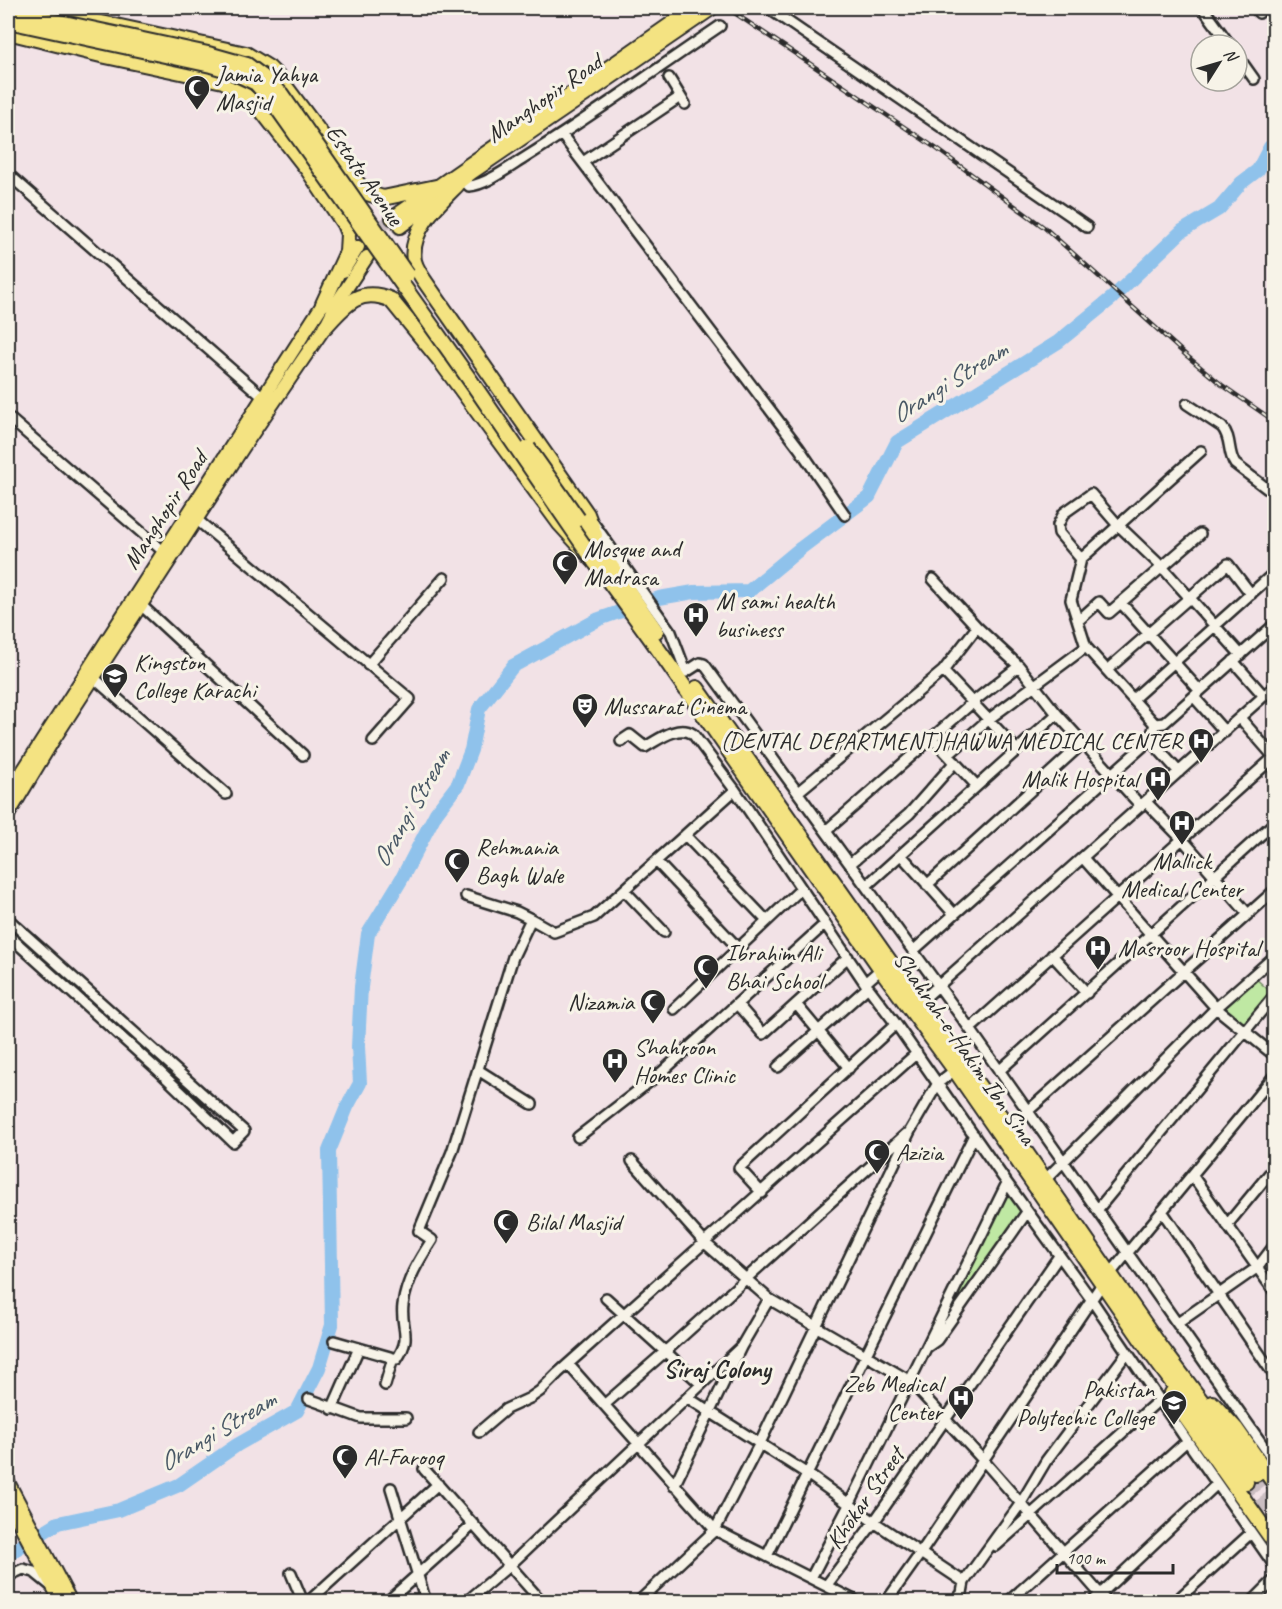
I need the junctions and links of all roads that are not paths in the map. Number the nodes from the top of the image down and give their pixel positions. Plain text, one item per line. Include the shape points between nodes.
1 (32, 8) edge
2 (713, 8) edge
3 (768, 8) edge
4 (1203, 8) edge
5 (8, 11) edge
6 (689, 15) edge
7 (8, 21) edge
8 (720, 26) dead end
9 (8, 32) edge
10 (1221, 33) edge
11 (1249, 72) edge
12 (669, 78) dead end
13 (1254, 79) dead end
14 (305, 113) junction
15 (562, 135) junction
16 (583, 162) junction
17 (308, 170) junction
18 (8, 174) edge
19 (460, 182) junction
20 (436, 187) junction
21 (1087, 227) dead end
22 (428, 286) junction
23 (323, 304) junction
24 (325, 327) junction
25 (439, 359) junction
26 (263, 397) junction
27 (1187, 404) dead end
28 (8, 417) edge
29 (1201, 451) dead end
30 (1273, 489) edge
31 (845, 514) dead end
32 (583, 517) junction
33 (196, 519) junction
34 (1117, 524) junction
35 (1200, 534) dead end
36 (163, 551) junction
37 (600, 559) junction
38 (1081, 559) junction
39 (1162, 567) junction
40 (1275, 573) edge
41 (444, 578) dead end
42 (933, 579) dead end
43 (1251, 594) junction
44 (1189, 597) junction
45 (1121, 603) junction
46 (141, 605) junction
47 (1078, 621) junction
48 (1215, 626) junction
49 (977, 627) junction
50 (1273, 628) edge
51 (1148, 633) junction
52 (655, 637) junction
53 (1086, 647) junction
54 (1237, 658) junction
55 (1174, 663) junction
56 (368, 665) junction
57 (1019, 666) junction
58 (1107, 670) junction
59 (943, 671) junction
60 (686, 672) junction
61 (94, 678) junction
62 (1034, 685) junction
63 (1275, 687) edge
64 (1197, 694) junction
65 (1264, 696) junction
66 (1133, 699) junction
67 (973, 702) junction
68 (1057, 714) junction
69 (1240, 718) junction
70 (989, 719) junction
71 (1155, 724) junction
72 (1225, 732) junction
73 (932, 738) junction
74 (1150, 740) junction
75 (373, 741) dead end
76 (621, 741) dead end
77 (1083, 743) junction
78 (1017, 750) junction
79 (303, 755) dead end
80 (1275, 757) edge
81 (952, 759) junction
82 (1179, 772) junction
83 (1111, 774) junction
84 (977, 786) junction
85 (735, 790) junction
86 (798, 792) junction
87 (8, 794) edge
88 (226, 794) dead end
89 (1144, 804) junction
90 (8, 815) edge
91 (1275, 824) edge
92 (826, 831) junction
93 (685, 835) junction
94 (1183, 840) junction
95 (901, 855) junction
96 (1083, 858) junction
97 (656, 861) junction
98 (850, 864) junction
99 (1216, 876) junction
100 (927, 885) junction
101 (866, 886) junction
102 (801, 889) junction
103 (624, 890) junction
104 (1275, 891) edge
105 (466, 896) dead end
106 (1118, 897) junction
107 (954, 914) junction
108 (1248, 914) junction
109 (8, 919) edge
110 (531, 919) junction
111 (767, 921) junction
112 (825, 924) junction
113 (664, 932) dead end
114 (8, 935) edge
115 (1152, 936) junction
116 (738, 948) junction
117 (913, 951) junction
118 (1052, 955) junction
119 (848, 957) junction
120 (1275, 957) edge
121 (881, 969) junction
122 (1185, 973) junction
123 (867, 985) junction
124 (938, 986) junction
125 (1087, 993) junction
126 (1275, 996) edge
127 (919, 1003) junction
128 (737, 1004) junction
129 (796, 1004) junction
130 (1216, 1008) junction
131 (674, 1009) dead end
132 (896, 1024) junction
133 (970, 1029) junction
134 (819, 1031) junction
135 (1246, 1031) junction
136 (917, 1053) junction
137 (1275, 1055) edge
138 (167, 1062) junction
139 (778, 1067) dead end
140 (849, 1068) junction
141 (478, 1070) junction
142 (955, 1070) junction
143 (159, 1071) junction
144 (999, 1071) junction
145 (1275, 1076) edge
146 (938, 1083) junction
147 (532, 1104) dead end
148 (1027, 1112) junction
149 (1009, 1128) junction
150 (910, 1131) junction
151 (974, 1135) junction
152 (578, 1137) dead end
153 (1063, 1160) junction
154 (632, 1161) dead end
155 (1275, 1168) edge
156 (1192, 1175) junction
157 (1045, 1180) junction
158 (1007, 1183) junction
159 (762, 1193) junction
160 (1098, 1209) junction
161 (1162, 1211) junction
162 (1027, 1212) junction
163 (1227, 1225) junction
164 (705, 1243) junction
165 (1275, 1246) edge
166 (1127, 1253) junction
167 (1059, 1256) junction
168 (1258, 1267) junction
169 (746, 1279) junction
170 (1106, 1279) junction
171 (1274, 1288) edge
172 (1218, 1294) junction
173 (606, 1298) dead end
174 (769, 1299) junction
175 (1091, 1299) junction
176 (626, 1314) junction
177 (1178, 1323) junction
178 (816, 1325) junction
179 (334, 1341) dead end
180 (741, 1347) junction
181 (359, 1348) junction
182 (925, 1348) junction
183 (1156, 1350) junction
184 (666, 1351) junction
185 (866, 1353) junction
186 (1127, 1353) junction
187 (393, 1358) junction
188 (568, 1364) junction
189 (1275, 1375) edge
190 (910, 1381) junction
191 (701, 1384) junction
192 (385, 1385) dead end
193 (688, 1398) junction
194 (309, 1400) dead end
195 (1159, 1400) junction
196 (604, 1405) junction
197 (332, 1409) junction
198 (711, 1413) junction
199 (945, 1417) junction
200 (406, 1418) dead end
201 (479, 1432) dead end
202 (1187, 1441) junction
203 (638, 1443) junction
204 (760, 1443) junction
205 (984, 1460) junction
206 (1275, 1461) edge
207 (424, 1468) dead end
208 (806, 1473) junction
209 (1251, 1478) tunnel mouth
210 (8, 1482) edge
211 (1275, 1482) edge
212 (438, 1484) junction
213 (1217, 1484) junction
214 (674, 1486) junction
215 (391, 1488) dead end
216 (8, 1502) edge
217 (1021, 1503) junction
218 (849, 1505) junction
219 (1031, 1515) junction
220 (20, 1516) junction
221 (401, 1516) junction
222 (874, 1522) junction
223 (474, 1524) junction
224 (715, 1530) junction
225 (1251, 1533) junction
226 (1275, 1542) edge
227 (1063, 1552) junction
228 (920, 1554) junction
229 (42, 1556) junction
230 (767, 1556) junction
231 (982, 1558) junction
232 (510, 1565) junction
233 (1275, 1565) edge
234 (291, 1573) dead end
235 (418, 1573) junction
236 (8, 1576) edge
237 (811, 1578) junction
238 (1275, 1581) edge
239 (964, 1582) junction
240 (826, 1586) junction
241 (54, 1588) junction
242 (1104, 1598) edge
243 (62, 1602) edge
244 (71, 1602) edge
245 (303, 1602) edge
246 (308, 1602) edge
247 (387, 1602) edge
248 (426, 1602) edge
249 (466, 1602) edge
250 (542, 1602) edge
251 (638, 1602) edge
252 (858, 1602) edge
253 (886, 1602) edge
254 (955, 1602) edge
255 (1008, 1602) edge
256 (1092, 1602) edge
257 (1175, 1602) edge
258 (1252, 1602) edge

1 - 14 highway via 246,54 279,78
2 - 6 main road, Manghopir Road
3 - 21 street
4 - 10 street
5 - 32 highway, Estate Avenue, bridge via 224,58 247,65 267,80
6 - 19 main road, Manghopir Road
6 - 20 main road, Manghopir Road
7 - 37 highway, bridge via 211,65 256,83
8 - 15 street
9 - 17 highway via 223,81 251,99
11 - 13 street
12 - 16 street via 682,100
14 - 17 highway via 350,179 349,194 342,199 334,198
14 - 20 highway via 364,192 382,198
15 - 16 street
15 - 19 street via 474,186
16 - 31 street
17 - 23 highway via 348,234 347,252
18 - 26 street
19 - 20 main road, Manghopir Road via 396,223
19 - 22 highway via 430,211 417,238 414,263
22 - 25 highway via 411,277 402,282 399,292
22 - 32 highway
23 - 24 main road, Manghopir Road via 363,252
23 - 26 main road, Manghopir Road
24 - 25 highway via 350,301 365,295 383,296 392,300
24 - 33 main road
25 - 37 highway via 560,524
26 - 36 main road, Manghopir Road
27 - 30 street via 1227,432 1234,464
28 - 36 street
29 - 34 street
32 - 37 highway
32 - 60 street via 671,632
33 - 46 main road
33 - 56 street
34 - 38 street
34 - 38 street via 1090,494 1064,513 1058,529
34 - 39 street
35 - 39 street
36 - 87 main road, Manghopir Road
37 - 52 highway
38 - 47 street via 1071,600
39 - 44 street
39 - 45 street
40 - 43 street
41 - 56 street
42 - 49 street
43 - 44 street via 1228,564
43 - 48 street
44 - 48 street
44 - 51 street
45 - 47 street via 1109,613 1099,602
45 - 51 street
46 - 61 main road
46 - 79 street
47 - 53 street
48 - 54 street
48 - 55 street
49 - 57 street
49 - 59 street
50 - 54 street
51 - 55 street
51 - 58 street
52 - 60 highway, Shahrah-e-Hakim Ibn Sina
52 - 121 highway, Shahrah-e-Hakim Ibn Sina
53 - 58 street
53 - 62 street
54 - 64 street
54 - 65 street
55 - 64 street
55 - 66 street
56 - 75 street via 410,699
57 - 62 street
57 - 67 street
58 - 66 street
59 - 67 street
59 - 86 street
60 - 86 street via 704,664
60 - 127 highway, Shahrah-e-Hakim Ibn Sina
61 - 88 street
61 - 90 main road
62 - 68 street
62 - 70 street
63 - 65 street
64 - 71 street via 1164,723
64 - 72 street
65 - 69 street
66 - 71 street
67 - 70 street
67 - 73 street
68 - 77 street
68 - 78 street
69 - 72 street
69 - 80 street
70 - 78 street
70 - 81 street
71 - 74 street
72 - 82 street
73 - 81 street
73 - 92 street
74 - 82 street
74 - 83 street
76 - 85 street via 633,735 645,747 664,736 688,731
77 - 83 street
77 - 100 street
78 - 84 street
80 - 94 street
81 - 84 street
81 - 98 street via 909,814
82 - 89 street
83 - 89 street
83 - 107 street
84 - 95 street
85 - 93 street
85 - 102 street
86 - 92 street
89 - 94 street
89 - 96 street
91 - 99 street
92 - 98 street
93 - 97 street
93 - 111 street
94 - 99 street
94 - 106 street
95 - 100 street
95 - 101 street
96 - 106 street
96 - 124 street
97 - 103 street
97 - 116 street
98 - 101 street
99 - 108 street
99 - 115 street
100 - 107 street
101 - 117 street
102 - 111 street
102 - 112 street
103 - 110 street via 594,917 564,929 554,932
103 - 113 street
104 - 108 street
105 - 110 street
106 - 115 street
106 - 118 street
107 - 117 street
108 - 122 street
109 - 138 street
110 - 141 street via 513,957
111 - 116 street
112 - 119 street
112 - 128 street
114 - 143 street
115 - 122 street
115 - 125 street
116 - 131 street
117 - 124 street
118 - 125 street
118 - 133 street
119 - 123 street
119 - 129 street
120 - 130 street
121 - 123 street
121 - 142 highway, Shahrah-e-Hakim Ibn Sina
122 - 130 street
122 - 148 street
123 - 132 street
123 - 134 street
124 - 127 street
124 - 133 street
125 - 144 street
126 - 135 street
127 - 149 highway, Shahrah-e-Hakim Ibn Sina
128 - 129 street via 763,1034
128 - 152 street via 662,1072
129 - 134 street
130 - 135 street
130 - 153 street
132 - 136 street
132 - 140 street
133 - 144 street
134 - 139 street
134 - 140 street
135 - 137 street
135 - 160 street
136 - 146 street
136 - 159 street
138 - 143 street
138 - 143 street via 244,1131 233,1142
140 - 159 street via 739,1168
141 - 147 street
141 - 187 street via 452,1152 419,1231 432,1240 416,1265 405,1294 402,1308 406,1340 399,1357
142 - 146 street
142 - 170 highway, Shahrah-e-Hakim Ibn Sina
144 - 148 street
145 - 156 street
146 - 150 street
146 - 151 street
148 - 149 street
148 - 153 street
149 - 157 highway, Shahrah-e-Hakim Ibn Sina
150 - 169 street
150 - 178 street
151 - 158 street
151 - 185 street
153 - 157 street
153 - 160 street
154 - 164 street
155 - 163 street
156 - 161 street
156 - 163 street
157 - 170 highway, Shahrah-e-Hakim Ibn Sina
158 - 162 street
158 - 182 street
159 - 164 street
160 - 166 street
161 - 166 street
161 - 172 street
162 - 167 street
162 - 182 street via 937,1340
163 - 168 street
164 - 169 street
164 - 176 street
165 - 168 street
166 - 170 street
166 - 177 street
167 - 175 street
167 - 199 street, Khokar Street
168 - 171 street
168 - 172 street
169 - 174 street
169 - 184 street
170 - 175 street
170 - 183 highway, Shahrah-e-Hakim Ibn Sina
172 - 177 street
172 - 189 street
173 - 176 street
174 - 178 street
174 - 180 street
175 - 186 street
175 - 205 street
176 - 184 street
176 - 188 street
177 - 206 street
178 - 185 street
178 - 204 street
179 - 181 street
180 - 191 street
180 - 198 street
181 - 187 street
181 - 197 street
182 - 190 street
183 - 209 highway, Shahrah-e-Hakim Ibn Sina
183 - 211 highway via 1236,1429
183 - 226 highway via 1182,1412
184 - 191 street
184 - 196 street
185 - 190 street
185 - 208 street
186 - 195 street
186 - 217 street via 1046,1461
187 - 192 street
188 - 196 street
188 - 201 street via 540,1391 506,1409
190 - 199 street
190 - 218 street
191 - 193 street
193 - 198 street
193 - 203 street
194 - 197 street
195 - 202 street
195 - 219 street
196 - 203 street
197 - 200 street via 361,1418
198 - 204 street
198 - 214 street
199 - 205 street
199 - 222 street, Khokar Street
202 - 213 street
202 - 227 street
203 - 214 street
203 - 232 street
204 - 208 street
204 - 224 street
205 - 217 street
205 - 228 street
207 - 212 street
208 - 218 street
208 - 230 street
210 - 220 main road
212 - 221 street
212 - 223 street
213 - 225 street
213 - 242 street
214 - 224 street
215 - 221 street
216 - 220 main road
217 - 219 street
217 - 231 street
218 - 222 street
218 - 237 street
219 - 227 street
219 - 231 street
220 - 229 main road
221 - 235 street
221 - 246 street
222 - 228 street
222 - 240 street, Khokar Street
223 - 232 street
223 - 235 street
224 - 230 street
224 - 251 street
225 - 233 street
225 - 257 street
227 - 242 street
227 - 255 street
228 - 239 street
228 - 253 street
229 - 241 main road
229 - 244 main road
230 - 237 street
231 - 239 street
232 - 249 street
232 - 250 street
234 - 245 street
235 - 247 street
235 - 248 street
236 - 241 street via 23,1569 34,1572
237 - 240 street
238 - 258 street
239 - 254 street
240 - 252 street
241 - 243 main road
242 - 256 street

